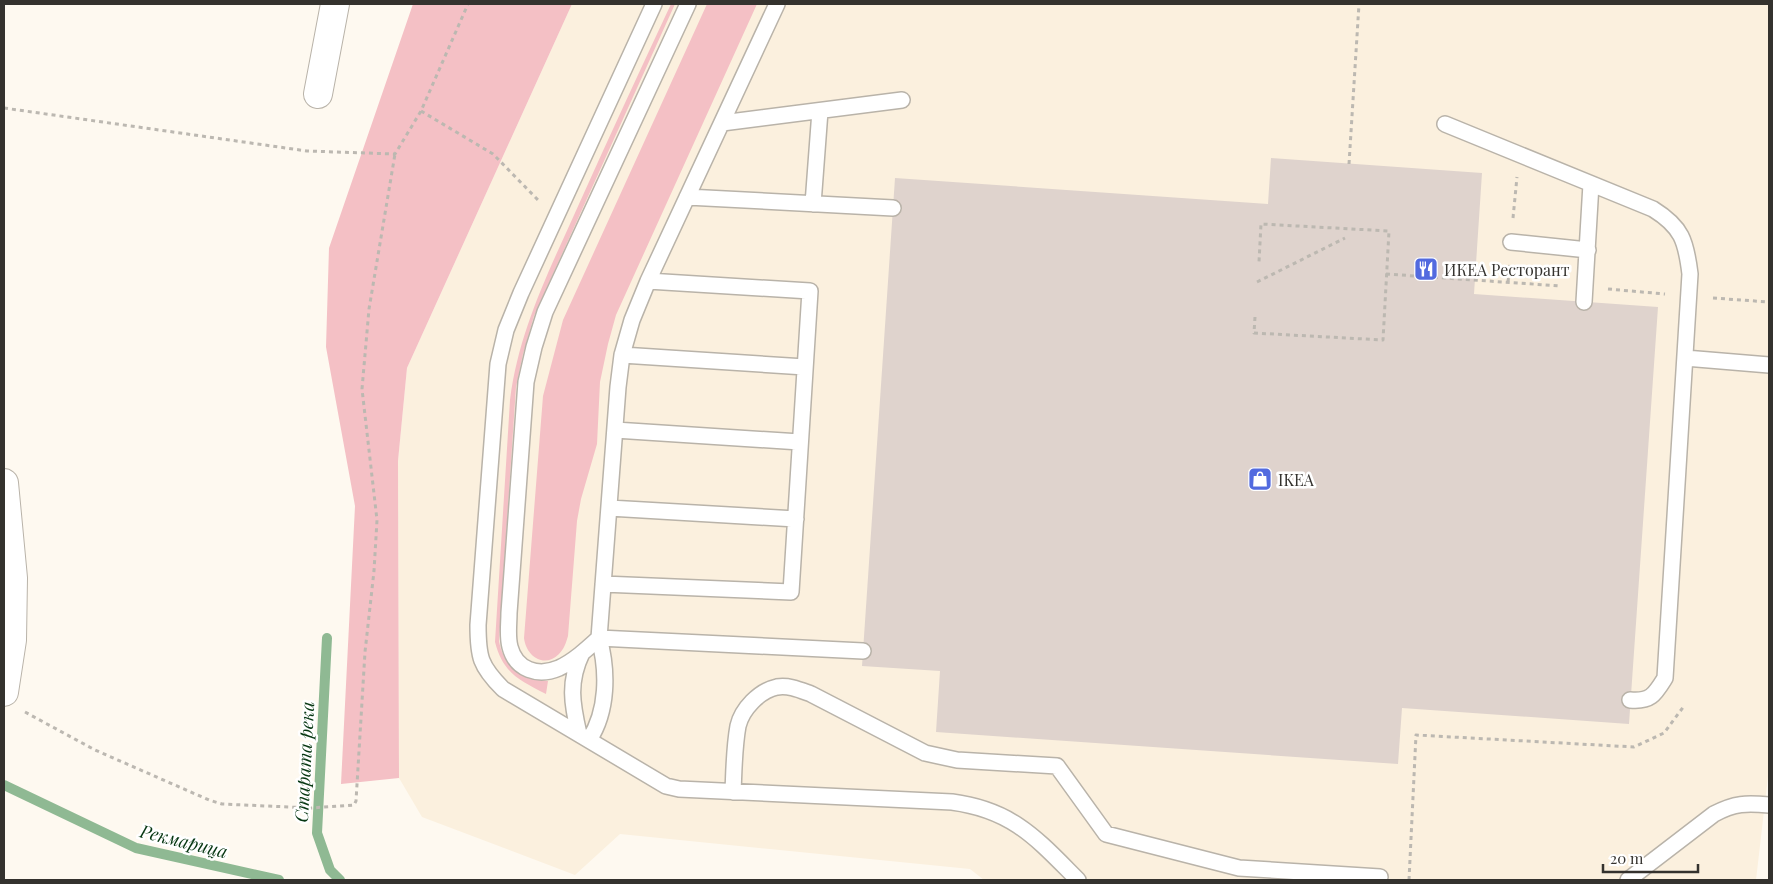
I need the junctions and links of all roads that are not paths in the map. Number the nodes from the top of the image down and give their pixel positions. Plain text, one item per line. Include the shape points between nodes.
1 (335, 4) edge
2 (654, 4) edge
3 (688, 4) edge
4 (778, 4) edge
5 (318, 94) dead end
6 (902, 100) dead end
7 (820, 111) junction
8 (722, 123) junction
9 (1445, 124) dead end
10 (1591, 184) junction
11 (687, 197) junction
12 (813, 204) junction
13 (893, 208) dead end
14 (1511, 242) dead end
15 (1588, 250) junction
16 (648, 281) junction
17 (1584, 302) dead end
18 (622, 355) junction
19 (1685, 358) junction
20 (1769, 364) edge
21 (805, 367) junction
22 (615, 430) junction
23 (800, 442) junction
24 (4, 483) edge
25 (609, 508) junction
26 (796, 519) junction
27 (603, 584) junction
28 (599, 638) junction
29 (862, 651) dead end
30 (582, 653) junction
31 (12, 700) edge
32 (1630, 700) dead end
33 (584, 737) junction
34 (733, 792) junction
35 (1769, 806) edge
36 (1380, 877) dead end
37 (1078, 880) edge
38 (1628, 880) edge

1 - 5 street
2 - 33 lane via 521,293 506,330 498,364 478,625 480,658 488,674 503,689
3 - 30 lane via 545,312 526,382 509,646 523,668 540,672 558,668
4 - 8 lane
6 - 7 lane
7 - 8 lane
7 - 12 lane
8 - 11 lane
9 - 10 lane
10 - 15 lane
10 - 19 lane via 1653,209 1680,232 1690,274
11 - 12 lane
11 - 16 lane
12 - 13 lane
14 - 15 lane
15 - 17 lane
16 - 18 lane
16 - 21 lane via 810,291
18 - 21 lane
18 - 22 lane
19 - 20 lane
19 - 32 lane via 1664,678 1656,693 1644,701
21 - 23 lane
22 - 23 lane
22 - 25 lane
23 - 26 lane
24 - 31 street via 13,578
25 - 26 lane
25 - 27 lane
26 - 27 lane via 791,592
27 - 28 lane
28 - 29 lane
28 - 30 lane
28 - 33 lane via 604,666 601,716
30 - 33 lane via 575,668 573,708
33 - 34 lane via 666,786
34 - 36 lane via 739,724 748,707 760,695 777,687 794,688 925,753 957,760 1057,766 1106,834 1239,868
34 - 37 lane via 969,804 1026,829
35 - 38 lane via 1729,806

